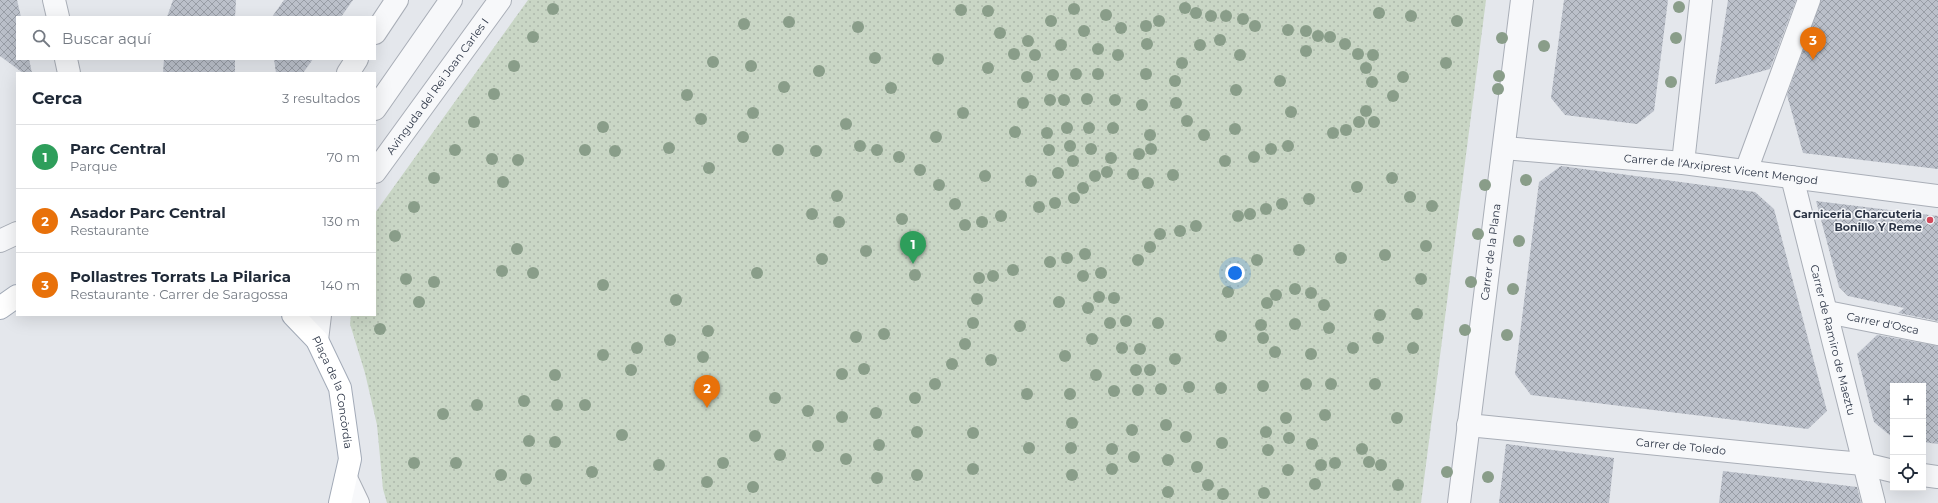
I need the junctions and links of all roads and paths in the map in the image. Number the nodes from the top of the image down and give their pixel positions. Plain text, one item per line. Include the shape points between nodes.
1 (54, 0) edge
2 (397, 0) edge
3 (451, 0) edge
4 (500, 0) edge
5 (1522, 0) edge
6 (1701, 0) edge
7 (1809, 0) edge
8 (58, 16) edge
9 (376, 32) edge
10 (66, 60) edge
11 (356, 60) edge
12 (69, 72) edge
13 (349, 72) edge
14 (376, 108) edge
15 (1504, 148) junction
16 (1683, 164) junction
17 (376, 171) edge
18 (1746, 171) junction
19 (1792, 177) junction
20 (1938, 196) edge
21 (16, 233) edge
22 (0, 241) edge
23 (1827, 312) junction
24 (294, 316) edge
25 (320, 316) edge
26 (1938, 334) edge
27 (318, 340) junction
28 (1468, 425) junction
29 (1864, 464) junction
30 (1890, 470) edge
31 (1926, 476) edge
32 (346, 478) junction
33 (1938, 478) edge
34 (340, 503) edge
35 (358, 503) edge
36 (1458, 503) edge
37 (1874, 503) edge

1 - 8 street
2 - 9 street
3 - 14 street
4 - 17 street, Avinguda del Rei Joan Carles I
5 - 15 street, Carrer de la Plana
6 - 16 street
7 - 18 street
10 - 12 street
11 - 13 street
15 - 16 street, Carrer de l'Arxiprest Vicent Mengod
15 - 28 street, Carrer de la Plana
16 - 18 street, Carrer de l'Arxiprest Vicent Mengod
18 - 19 street, Carrer de l'Arxiprest Vicent Mengod
19 - 20 street, Carrer de l'Arxiprest Vicent Mengod
19 - 23 street, Carrer de Ramiro de Maeztu
21 - 22 street
23 - 26 street, Carrer d'Osca
23 - 29 street, Carrer de Ramiro de Maeztu
24 - 27 main road, Plaça de la Concòrdia
25 - 27 street
27 - 32 main road, Plaça de la Concòrdia via 340,388 350,459
28 - 29 street, Carrer de Toledo
28 - 36 street, Carrer de la Plana
29 - 30 street, Carrer de Toledo
29 - 37 street, Carrer de Ramiro de Maeztu
31 - 33 street
32 - 34 main road, Plaça de la Concòrdia
32 - 35 street

